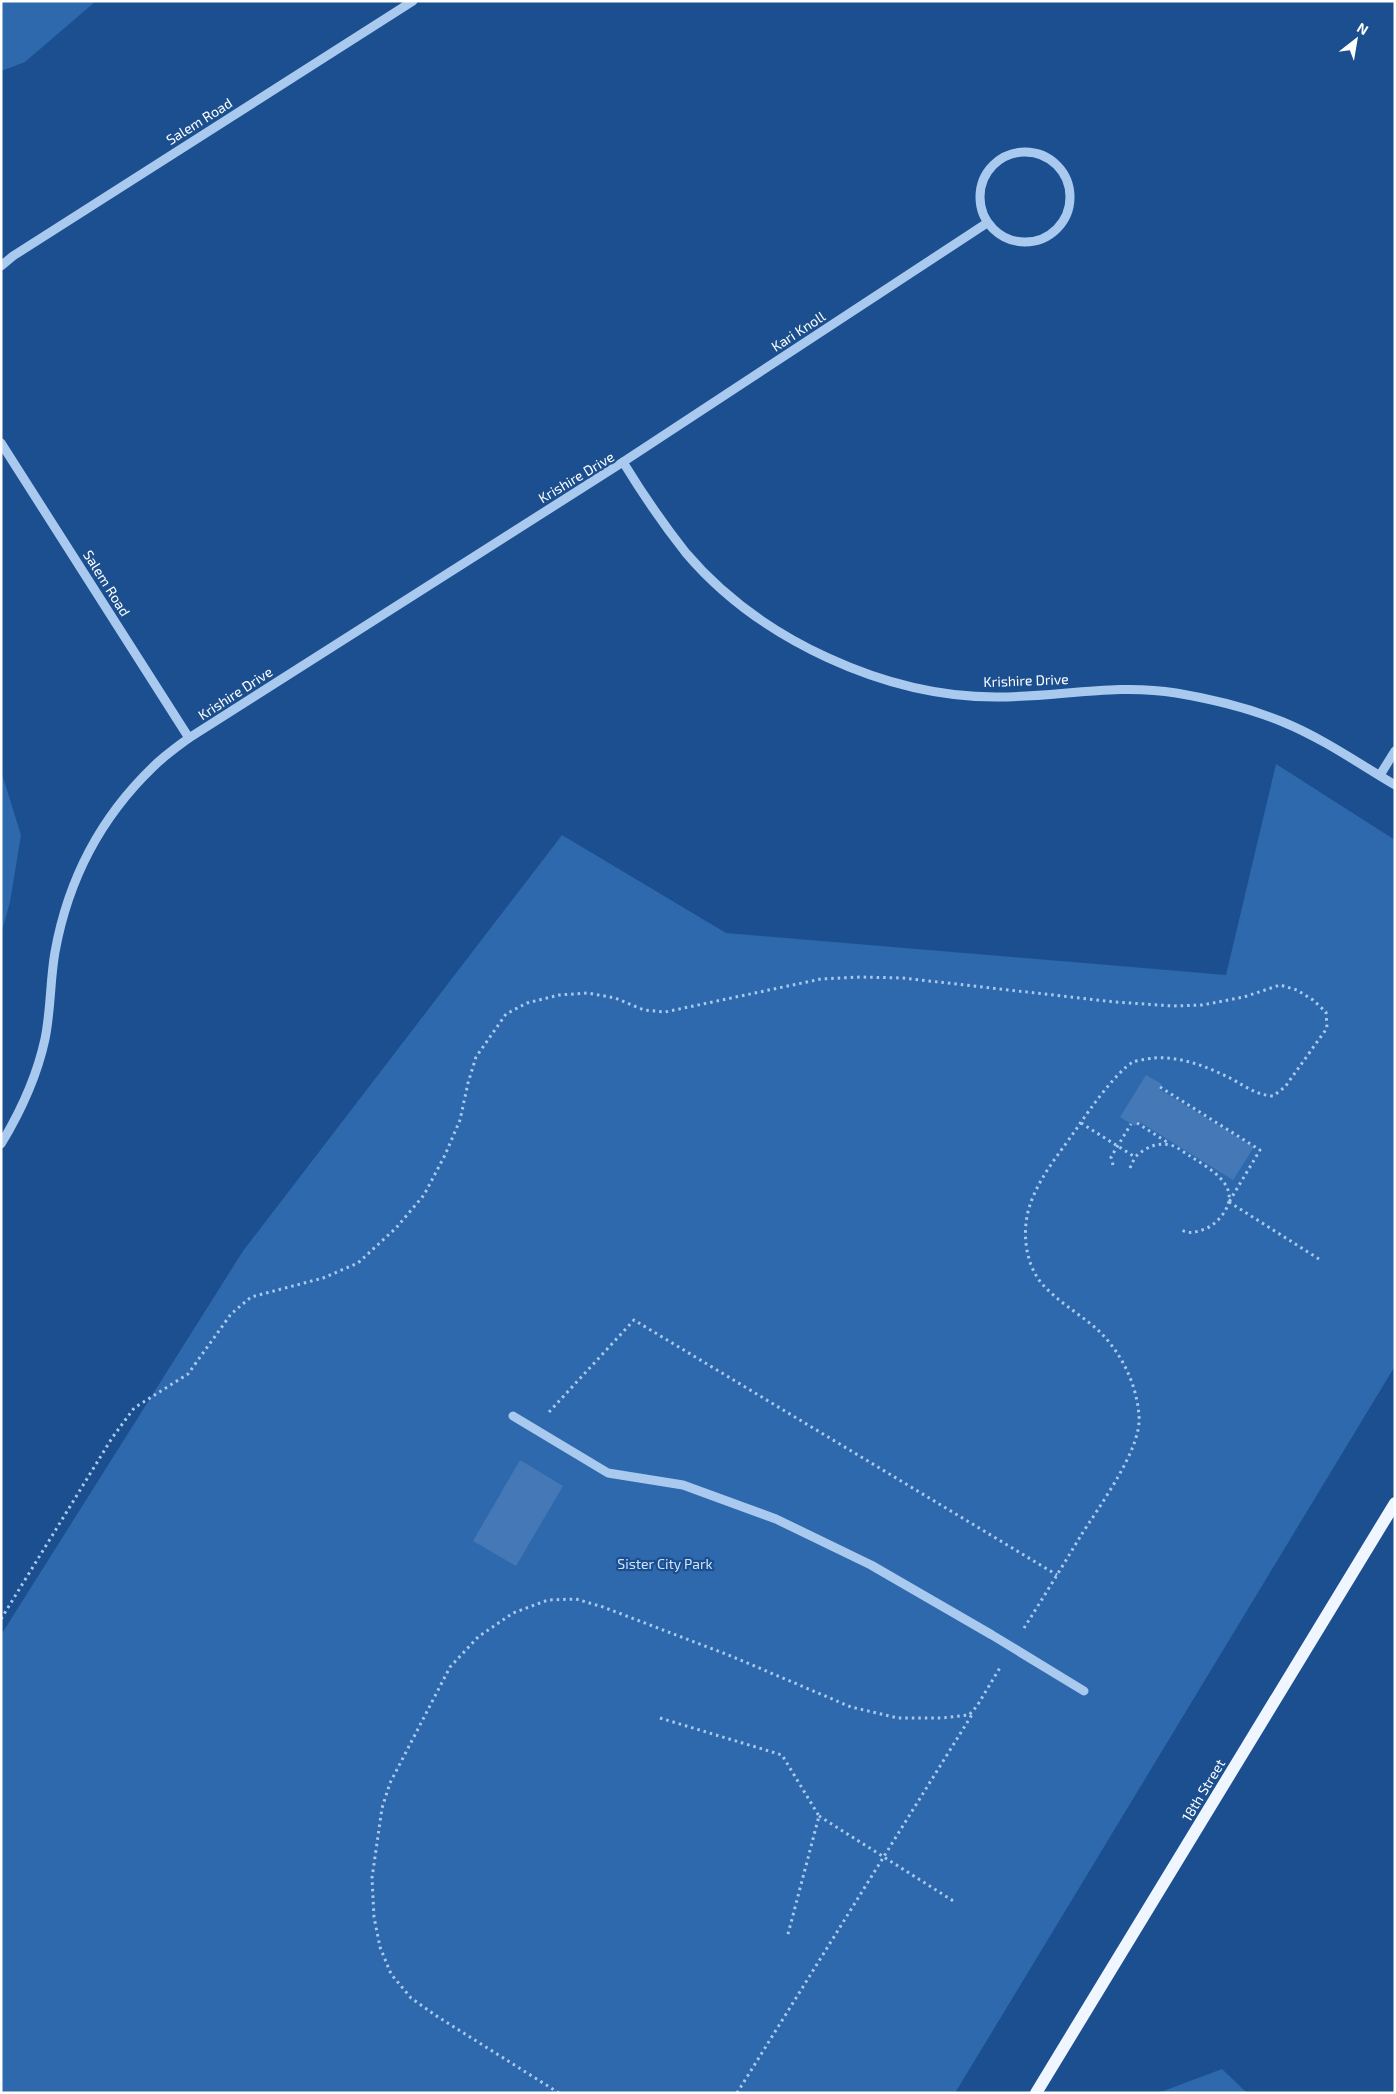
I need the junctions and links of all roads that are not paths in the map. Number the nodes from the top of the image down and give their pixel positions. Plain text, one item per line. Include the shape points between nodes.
1 (414, 1) edge
2 (988, 223) junction
3 (1, 266) edge
4 (1, 442) edge
5 (623, 462) junction
6 (189, 738) junction
7 (1395, 750) edge
8 (1380, 776) junction
9 (1395, 785) edge
10 (1, 1144) edge
11 (513, 1416) dead end
12 (1395, 1503) edge
13 (1084, 1692) dead end
14 (1036, 2093) edge

1 - 3 street, Salem Road
2 - 2 street via 999,234 1014,241 1043,239 1066,218 1071,195 1068,179 1059,166 1044,155 1012,152 999,159 988,170 981,185 979,200
2 - 5 street, Kari Knoll
4 - 6 street, Salem Road
5 - 6 street, Krishire Drive
5 - 8 street, Krishire Drive via 687,554 731,597 774,628 822,656 877,678 939,692 998,697 1110,690 1173,693 1228,704 1283,722
6 - 10 street, Krishire Drive via 154,766 120,803 92,843 69,894 55,952 45,1039 30,1089
7 - 8 street
8 - 9 street, Krishire Drive
11 - 13 street via 608,1473 683,1485 776,1519 871,1566
12 - 14 main road, 18th Street

